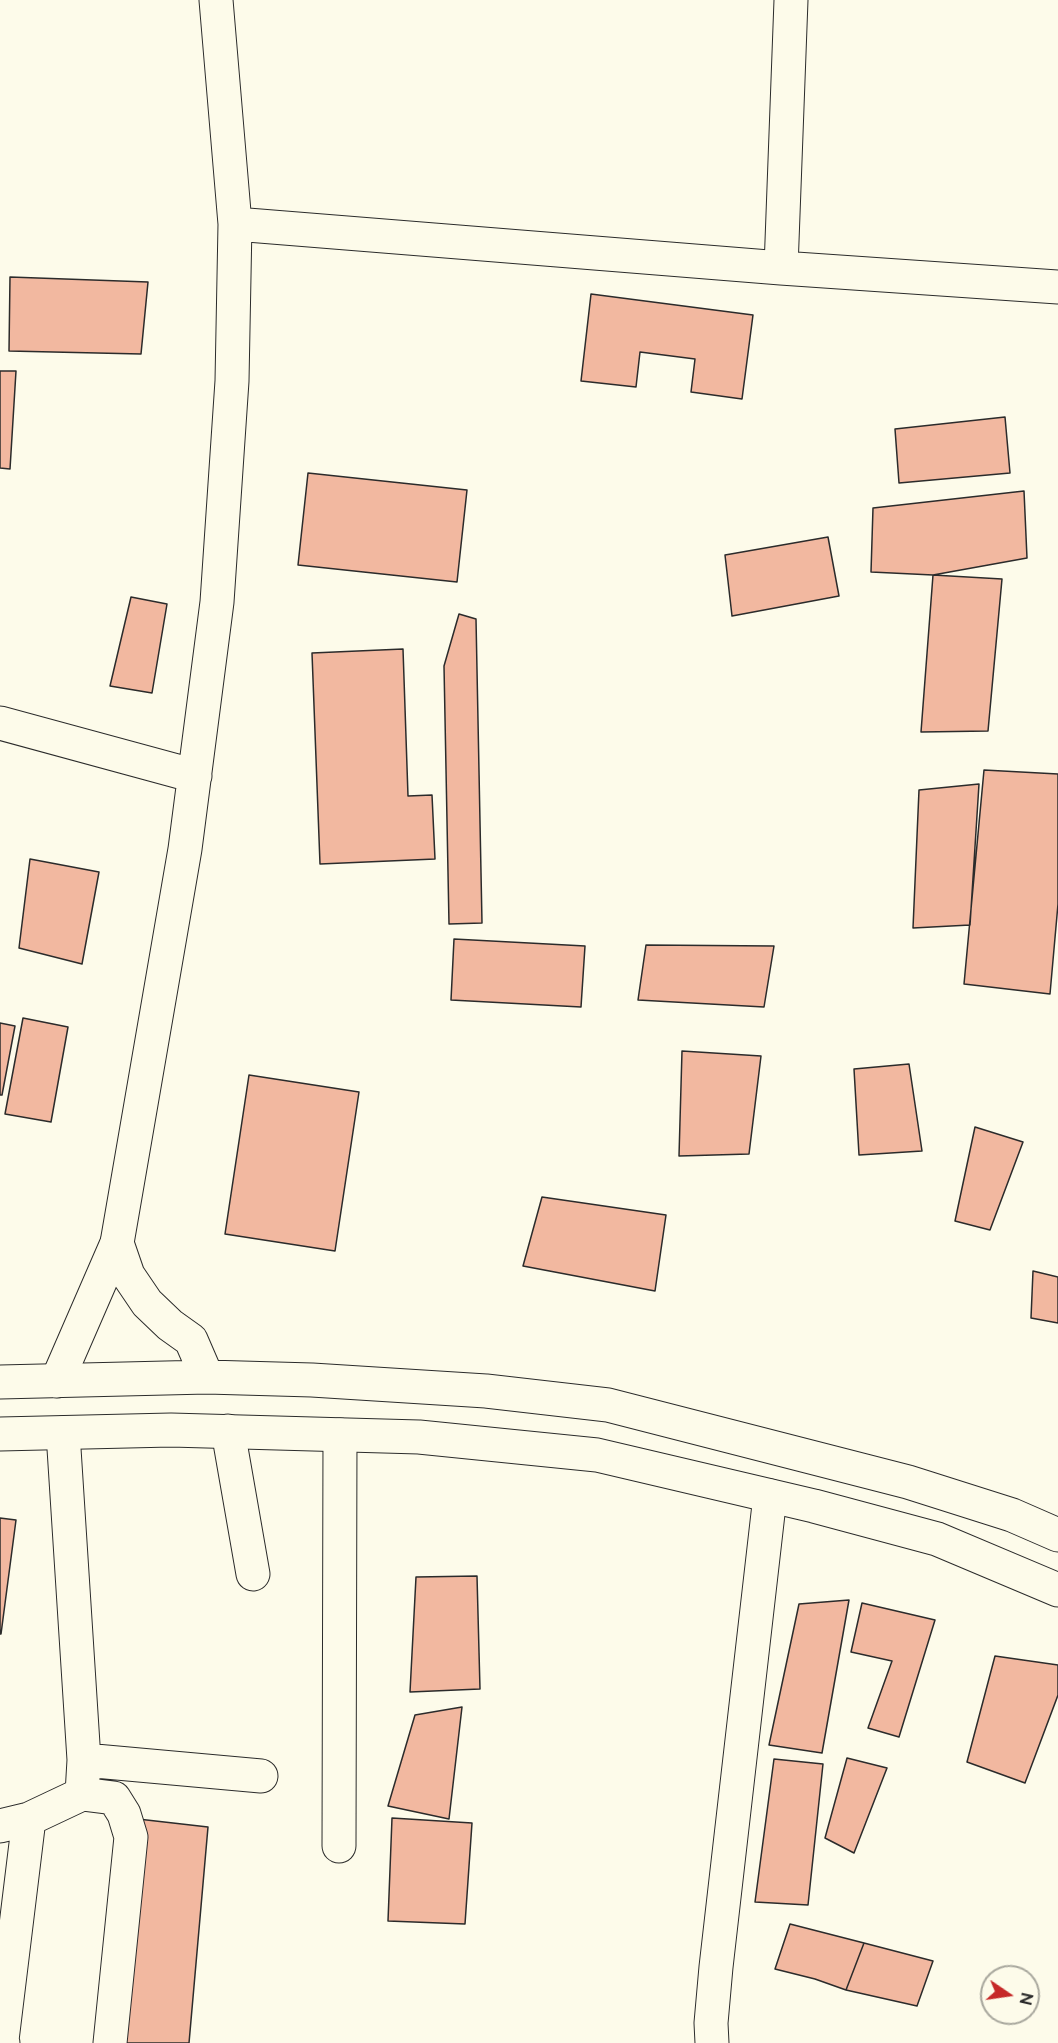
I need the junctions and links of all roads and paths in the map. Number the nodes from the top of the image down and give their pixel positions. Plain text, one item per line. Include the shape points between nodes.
1 (216, 0) edge
2 (791, 0) edge
3 (235, 224) junction
4 (781, 268) junction
5 (1058, 287) edge
6 (0, 723) edge
7 (195, 776) junction
8 (117, 1243) junction
9 (207, 1377) junction
10 (57, 1381) junction
11 (0, 1382) edge
12 (228, 1431) junction
13 (63, 1432) junction
14 (0, 1434) edge
15 (339, 1435) junction
16 (770, 1496) junction
17 (1056, 1530) edge
18 (253, 1574) dead end
19 (1058, 1590) edge
20 (84, 1760) junction
21 (261, 1776) dead end
22 (82, 1794) junction
23 (15, 1822) edge
24 (339, 1846) dead end
25 (3, 2043) edge
26 (110, 2043) edge
27 (712, 2043) edge

1 - 3 street
2 - 4 street
3 - 4 street
3 - 7 street via 232,381 217,602
4 - 5 street
6 - 7 street
7 - 8 street
8 - 9 street via 134,1284 147,1303 191,1340
8 - 10 street
9 - 10 street
9 - 17 street via 486,1391 608,1405 908,1482
10 - 11 street
12 - 13 street
12 - 15 street
12 - 18 street
13 - 14 street
13 - 20 street
15 - 16 street via 419,1437 597,1455
15 - 24 street
16 - 19 street via 937,1539
16 - 27 street via 716,1967
20 - 21 street
20 - 22 street
22 - 23 street
22 - 26 street via 114,1798 131,1837
23 - 25 street

